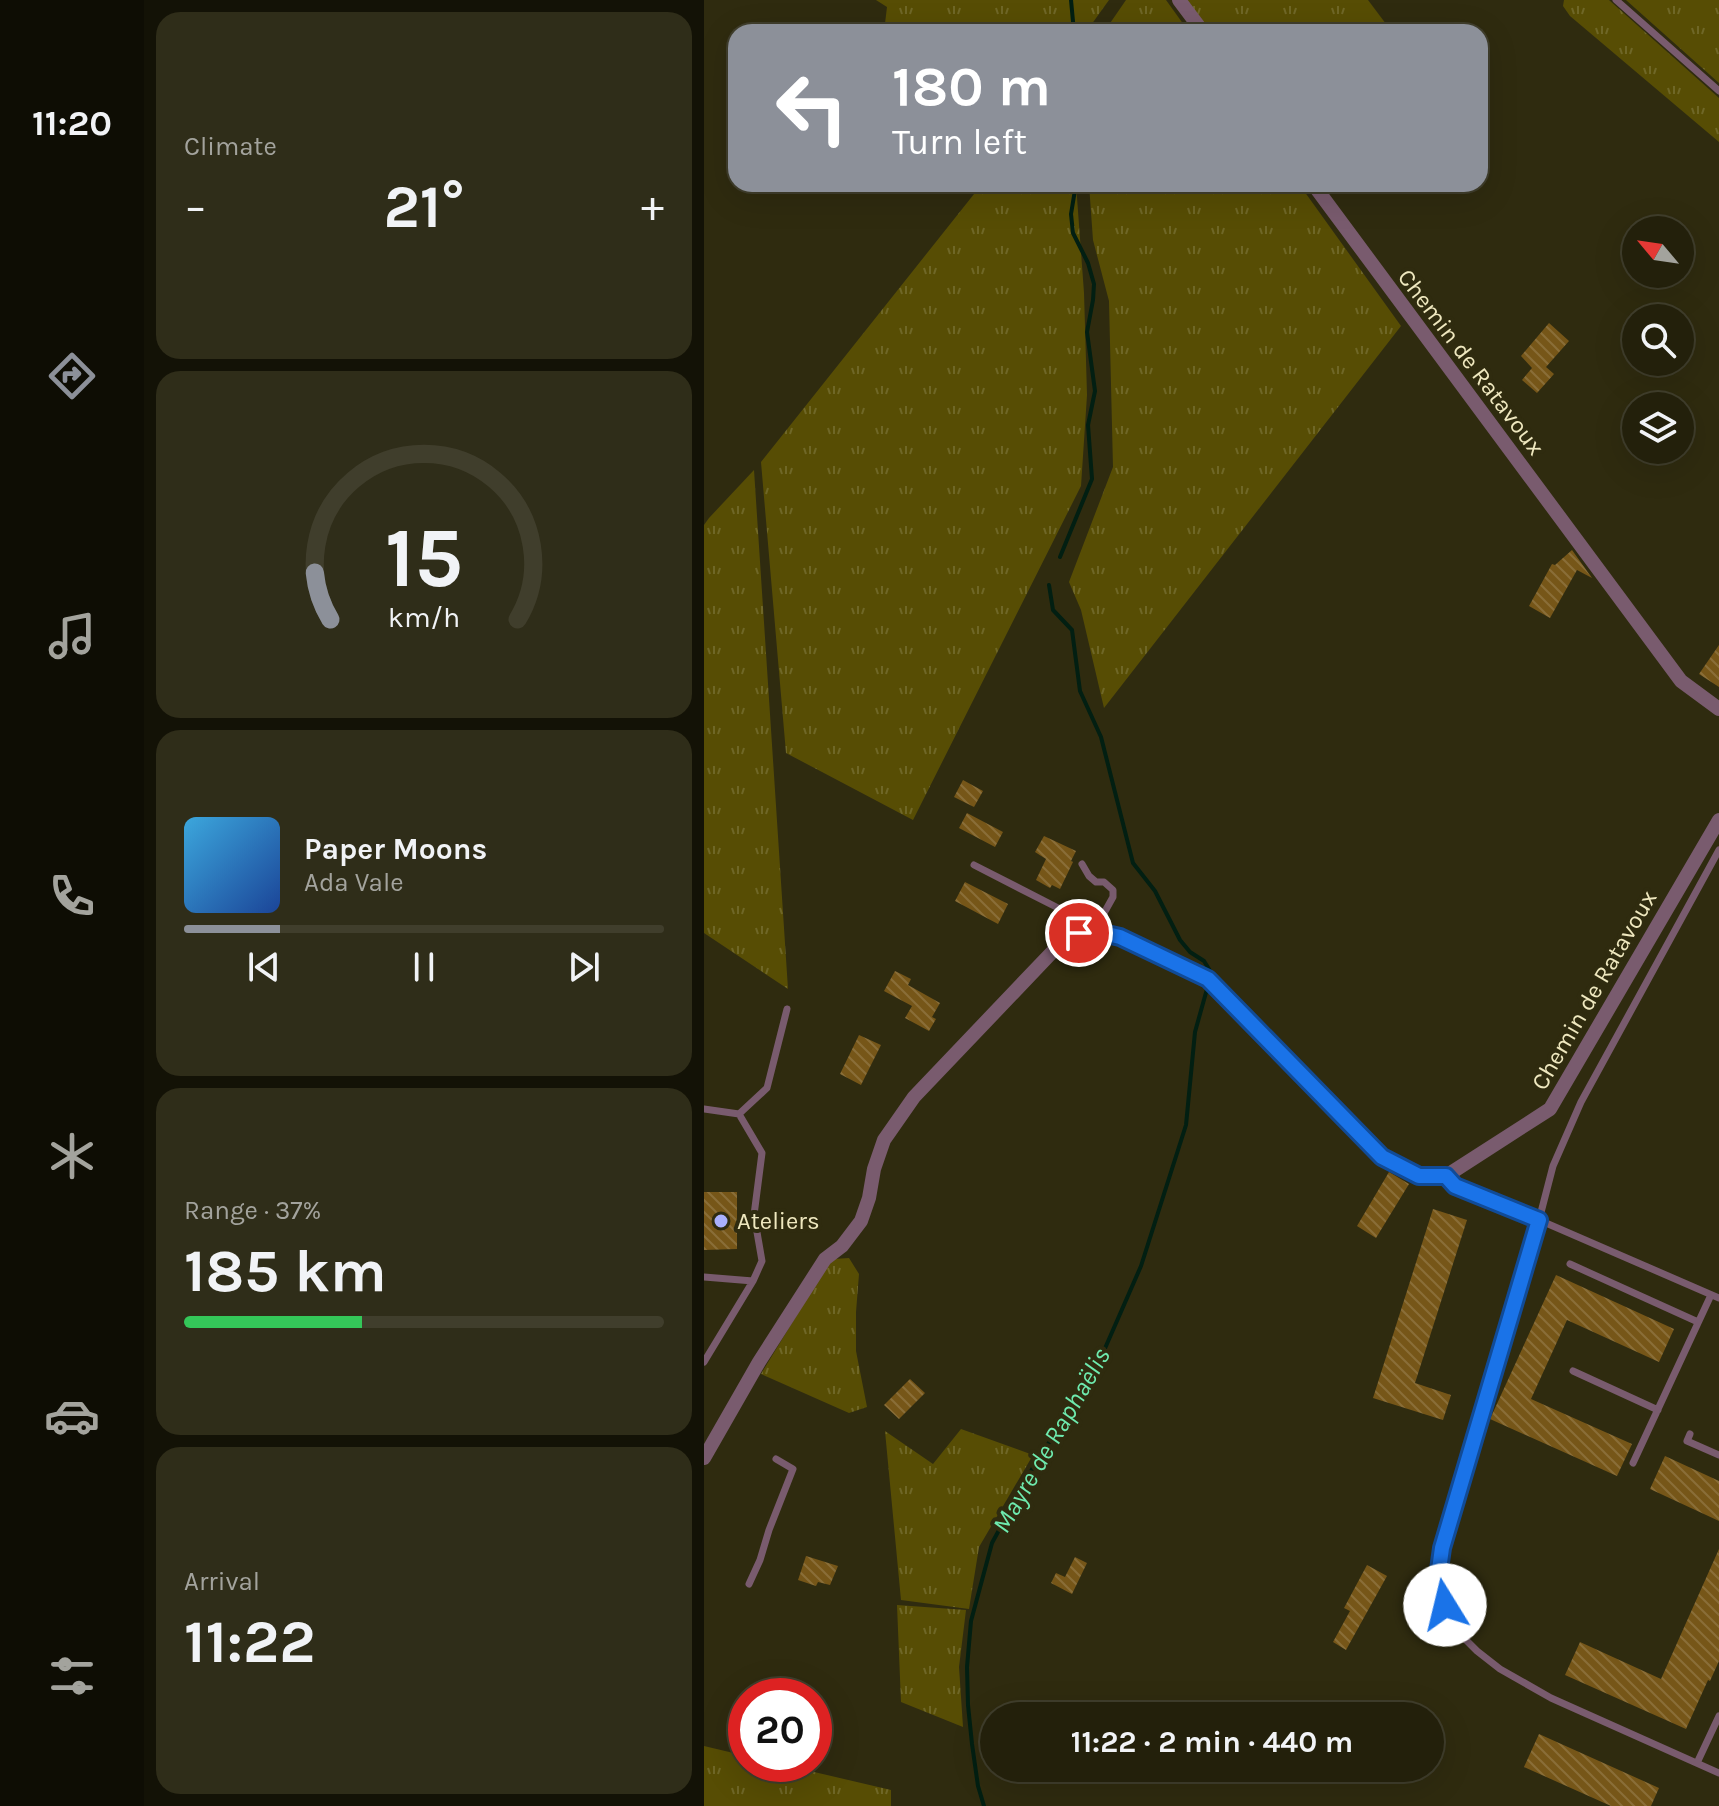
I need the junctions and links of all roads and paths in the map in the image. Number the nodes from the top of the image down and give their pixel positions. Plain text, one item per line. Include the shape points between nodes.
1 (1179, 0) edge
2 (1616, 0) edge
3 (1197, 24) edge
4 (1719, 91) edge
5 (1319, 192) edge
6 (1719, 709) edge
7 (1719, 820) edge
8 (1719, 850) edge
9 (1082, 864) dead end
10 (974, 865) dead end
11 (1086, 932) junction
12 (787, 1009) dead end
13 (704, 1109) edge
14 (739, 1114) junction
15 (1446, 1176) junction
16 (1539, 1220) junction
17 (1570, 1264) dead end
18 (704, 1277) edge
19 (753, 1281) junction
20 (1715, 1296) edge
21 (1698, 1322) junction
22 (704, 1362) edge
23 (1573, 1371) dead end
24 (1658, 1410) junction
25 (1690, 1434) dead end
26 (1719, 1455) edge
27 (704, 1458) edge
28 (776, 1459) dead end
29 (1633, 1463) dead end
30 (749, 1584) dead end
31 (1719, 1716) edge
32 (1697, 1763) junction
33 (1719, 1773) edge

1 - 3 street
2 - 4 lane
5 - 6 street, Chemin de Ratavoux via 1681,681
7 - 15 street, Chemin de Ratavoux via 1550,1109
8 - 16 lane via 1581,1102 1553,1166
9 - 11 lane via 1096,882 1113,890
10 - 11 lane via 1064,911
11 - 15 street via 1120,937 1208,979 1382,1157 1419,1176
11 - 27 street via 1057,947 899,1117 884,1140 861,1221 825,1259
12 - 14 lane via 767,1088
13 - 14 lane
14 - 19 lane via 762,1153 754,1215 762,1261
15 - 16 lane via 1455,1186
16 - 20 lane
16 - 32 lane via 1442,1548 1438,1577 1445,1605 1458,1632 1500,1669 1551,1698
17 - 21 lane
18 - 19 lane
19 - 22 lane
20 - 21 lane
21 - 24 lane
23 - 24 lane
24 - 29 lane
25 - 26 lane via 1687,1441
28 - 30 lane via 793,1469
31 - 32 lane
32 - 33 lane

